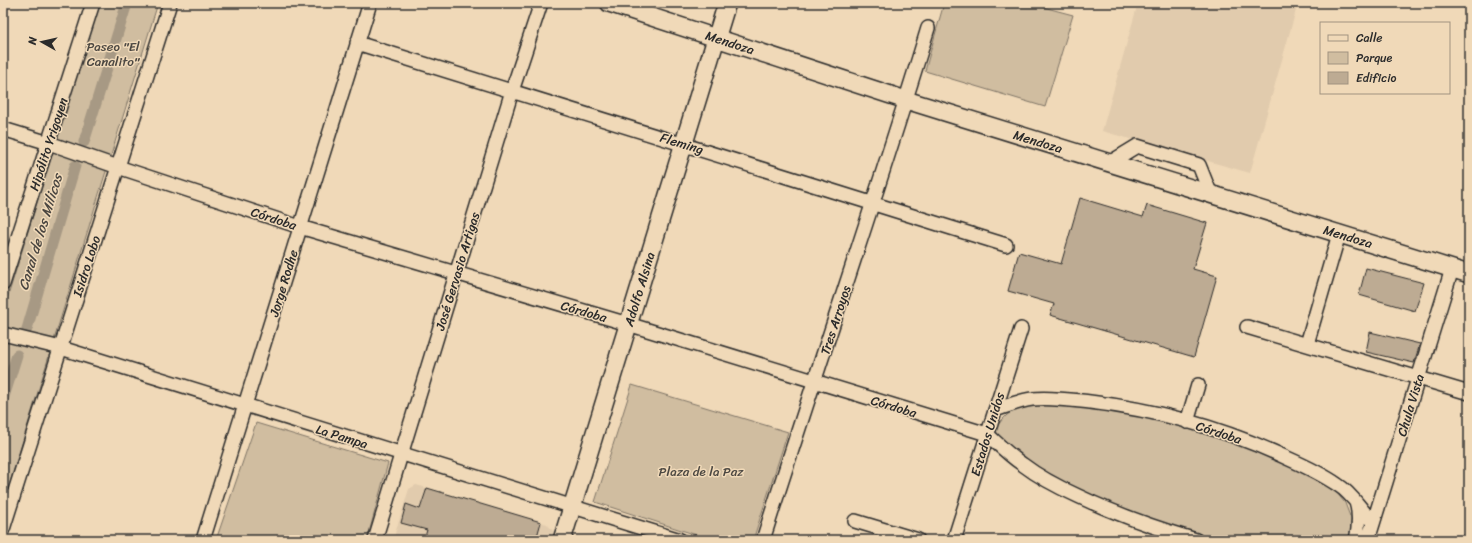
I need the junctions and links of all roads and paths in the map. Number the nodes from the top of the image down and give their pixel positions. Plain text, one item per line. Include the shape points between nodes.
1 (93, 3) edge
2 (170, 3) edge
3 (370, 3) edge
4 (541, 3) edge
5 (609, 3) edge
6 (727, 3) edge
7 (928, 28) dead end
8 (716, 38) junction
9 (357, 43) junction
10 (512, 91) junction
11 (906, 100) junction
12 (3, 129) edge
13 (49, 143) junction
14 (684, 144) junction
15 (1109, 163) junction
16 (118, 167) junction
17 (1211, 195) junction
18 (873, 204) junction
19 (300, 227) junction
20 (1339, 234) junction
21 (1006, 245) dead end
22 (1452, 269) junction
23 (457, 273) junction
24 (1469, 274) edge
25 (3, 284) edge
26 (628, 324) junction
27 (1247, 327) dead end
28 (1021, 328) dead end
29 (3, 334) edge
30 (1307, 344) junction
31 (60, 348) junction
32 (1418, 377) junction
33 (814, 382) junction
34 (1198, 384) dead end
35 (1469, 392) edge
36 (245, 406) junction
37 (994, 410) junction
38 (1187, 422) junction
39 (987, 434) junction
40 (401, 454) junction
41 (1355, 501) junction
42 (573, 506) junction
43 (855, 521) dead end
44 (1373, 522) junction
45 (3, 529) edge
46 (1155, 534) edge
47 (203, 540) edge
48 (375, 540) edge
49 (562, 540) edge
50 (680, 540) edge
51 (763, 540) edge
52 (918, 540) edge
53 (954, 540) edge
54 (1196, 540) edge
55 (1356, 540) edge
56 (1368, 540) edge

1 - 13 street, Hipólito Yrigoyen
2 - 16 street, Isidro Lobo
3 - 9 street, Jorge Rodhe
4 - 10 street, José Gervasio Artigas
5 - 8 main road, Mendoza
6 - 8 main road, Adolfo Alsina
7 - 11 street, Tres Arroyos
8 - 11 main road, Mendoza
8 - 14 main road, Adolfo Alsina
9 - 10 street, Fleming
9 - 19 street, Jorge Rodhe
10 - 14 street, Fleming
10 - 23 street, José Gervasio Artigas
11 - 15 main road, Mendoza
11 - 18 street, Tres Arroyos
12 - 13 street, Córdoba
13 - 16 street, Córdoba
13 - 25 street, Hipólito Yrigoyen
14 - 18 street, Fleming
14 - 26 main road, Adolfo Alsina
15 - 17 main road, Mendoza
15 - 17 street via 1137,146 1199,165
16 - 19 street, Córdoba
16 - 31 street, Isidro Lobo
17 - 20 main road, Mendoza
18 - 21 street, Fleming
18 - 33 street, Tres Arroyos
19 - 23 street, Córdoba
19 - 36 street, Jorge Rodhe
20 - 22 main road, Mendoza
20 - 30 street
22 - 24 main road, Mendoza
22 - 32 street, Chula Vista
23 - 26 street, Córdoba
23 - 40 street, José Gervasio Artigas
26 - 33 street, Córdoba
26 - 42 main road, Adolfo Alsina
27 - 30 street
28 - 37 street, Estados Unidos
29 - 31 street, La Pampa
30 - 32 street
31 - 36 street, La Pampa
31 - 45 street, Isidro Lobo
32 - 35 street
32 - 44 street, Chula Vista
33 - 39 street, Córdoba
33 - 51 street, Tres Arroyos
34 - 38 street
36 - 40 street, La Pampa
36 - 47 street, Jorge Rodhe
37 - 38 street, Córdoba via 1032,400 1072,400 1122,406
37 - 39 street, Estados Unidos
38 - 41 street, Córdoba via 1254,443 1308,468 1340,485
39 - 46 street, Córdoba via 1038,476
39 - 53 street, Estados Unidos
40 - 42 street, La Pampa
40 - 48 street, José Gervasio Artigas
41 - 44 street, Córdoba
41 - 55 street via 1358,517
42 - 49 main road, Adolfo Alsina
42 - 50 street, La Pampa
43 - 52 street
44 - 56 street, Chula Vista
46 - 54 street, Córdoba

